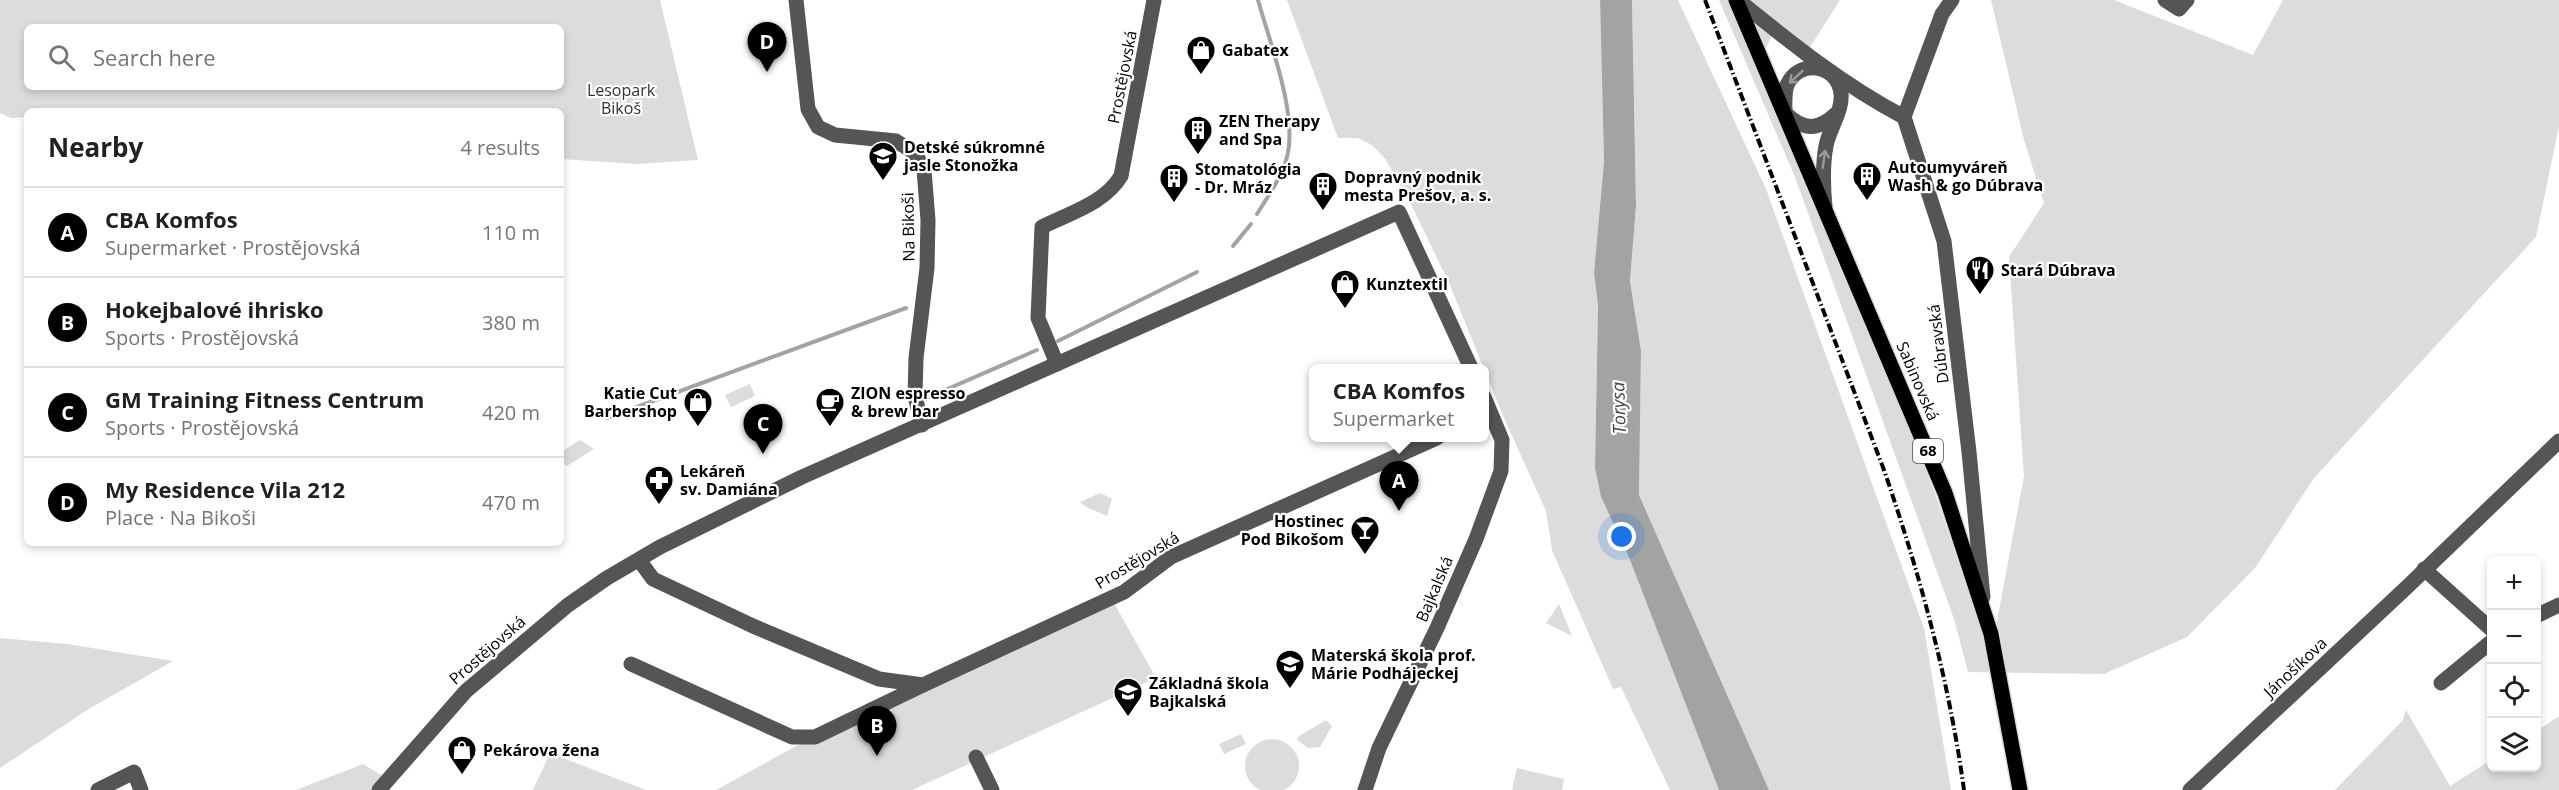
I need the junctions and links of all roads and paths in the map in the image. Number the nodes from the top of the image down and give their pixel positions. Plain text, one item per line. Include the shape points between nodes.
1 (796, 0) edge
2 (1154, 0) edge
3 (1737, 0) edge
4 (1952, 0) edge
5 (2165, 0) edge
6 (2183, 5) edge
7 (1831, 73) junction
8 (1863, 94) junction
9 (1838, 110) junction
10 (1785, 113) junction
11 (1904, 117) junction
12 (1825, 207) junction
13 (1057, 364) junction
14 (1469, 364) edge
15 (1489, 412) edge
16 (922, 425) junction
17 (2559, 441) edge
18 (1428, 442) edge
19 (639, 560) junction
20 (2424, 569) junction
21 (2559, 605) edge
22 (1984, 609) junction
23 (2541, 614) edge
24 (2487, 626) edge
25 (2487, 645) edge
26 (631, 664) dead end
27 (879, 679) junction
28 (2441, 683) dead end
29 (923, 685) junction
30 (877, 707) junction
31 (976, 757) dead end
32 (98, 790) edge
33 (141, 790) edge
34 (379, 790) edge
35 (992, 790) edge
36 (1365, 790) edge
37 (2020, 790) edge
38 (2190, 790) edge

1 - 16 street, Na Bikoši via 808,109 818,127 835,135 896,141 915,153 924,170 927,268 915,396
2 - 13 street, Prostějovská via 1121,176 1102,197 1042,227 1038,318
3 - 7 street
3 - 10 main road, Sabinovská / 68
4 - 11 street via 1942,14
5 - 6 street
7 - 8 street
7 - 9 street via 1841,94
7 -> 10 street via 1818,66 1794,75 1787,86
8 - 9 street via 1846,97
8 - 11 street
9 - 10 street via 1828,122 1804,127
12 -> 9 street via 1822,171
10 - 12 main road, Sabinovská / 68
11 - 22 street, Dúbravská via 1944,241
12 - 22 main road, Sabinovská / 68 via 1945,493
13 - 14 street, Prostějovská via 1399,212
13 - 16 street, Prostějovská
15 - 36 street, Bajkalská via 1502,440 1501,471 1476,539 1379,748
16 - 19 street, Prostějovská via 729,512
17 - 20 street, Jánošíkova
18 - 29 street, Prostějovská via 1171,557 1124,592
19 - 27 street via 657,580
19 - 34 street, Prostějovská via 568,605 466,691
20 - 24 street
20 - 38 street, Jánošíkova
21 - 23 street
22 - 37 main road, Sabinovská / 68
25 - 28 street
26 - 30 street, Prostějovská via 792,737 815,737
27 - 29 street
27 - 30 street
29 - 30 street, Prostějovská
31 - 35 street
32 - 33 street via 134,772

